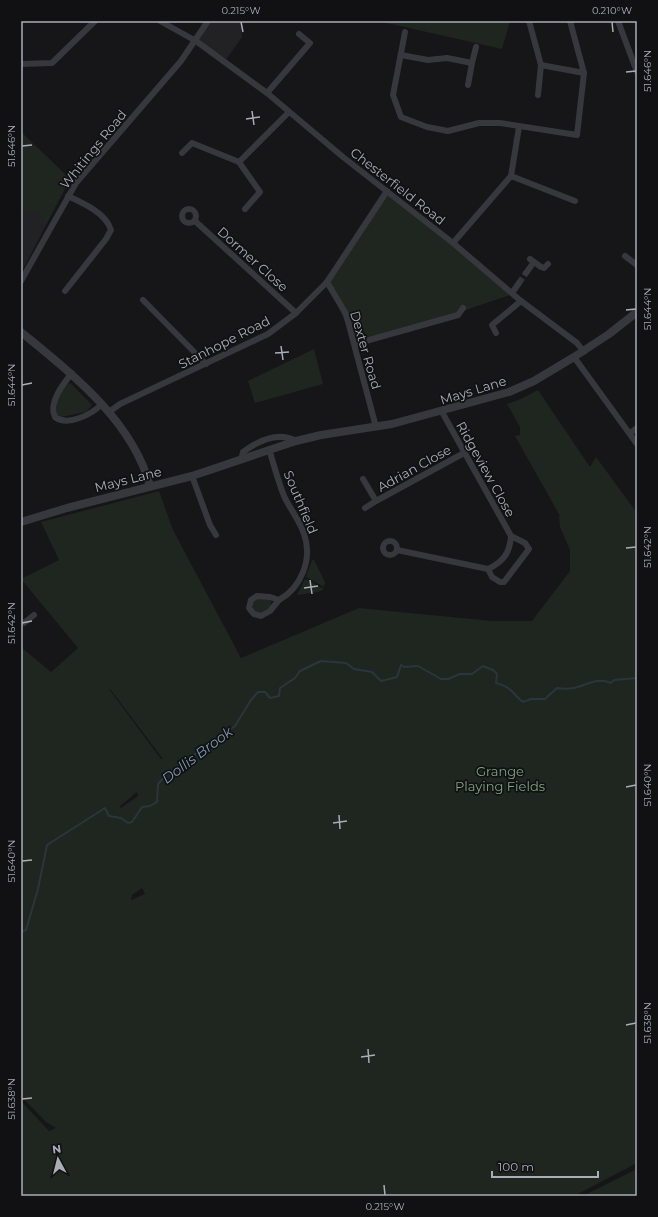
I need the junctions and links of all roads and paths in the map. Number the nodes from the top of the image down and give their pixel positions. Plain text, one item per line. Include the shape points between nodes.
1 (95, 21) edge
2 (160, 21) edge
3 (208, 21) edge
4 (529, 21) edge
5 (570, 21) edge
6 (618, 21) edge
7 (405, 32) dead end
8 (299, 34) dead end
9 (196, 41) junction
10 (476, 47) dead end
11 (401, 55) junction
12 (472, 63) junction
13 (21, 64) edge
14 (541, 65) junction
15 (637, 72) edge
16 (584, 73) junction
17 (468, 85) dead end
18 (267, 93) junction
19 (538, 95) dead end
20 (289, 112) junction
21 (518, 127) junction
22 (182, 153) dead end
23 (238, 162) junction
24 (511, 176) junction
25 (387, 191) junction
26 (68, 196) junction
27 (575, 201) dead end
28 (245, 209) dead end
29 (195, 221) dead end
30 (453, 243) junction
31 (625, 256) dead end
32 (548, 264) dead end
33 (637, 265) edge
34 (526, 273) tunnel mouth
35 (21, 281) edge
36 (327, 282) junction
37 (519, 283) tunnel mouth
38 (65, 291) dead end
39 (512, 293) junction
40 (143, 300) dead end
41 (521, 301) junction
42 (463, 308) dead end
43 (637, 312) edge
44 (296, 313) junction
45 (21, 332) edge
46 (496, 333) dead end
47 (355, 344) junction
48 (584, 352) junction
49 (574, 357) junction
50 (206, 364) junction
51 (72, 373) junction
52 (102, 404) junction
53 (109, 412) junction
54 (442, 412) junction
55 (376, 427) junction
56 (637, 428) edge
57 (630, 433) junction
58 (296, 441) junction
59 (637, 444) edge
60 (269, 449) junction
61 (464, 453) junction
62 (241, 460) junction
63 (192, 476) junction
64 (363, 479) dead end
65 (150, 486) junction
66 (376, 502) junction
67 (365, 508) dead end
68 (21, 521) edge
69 (216, 535) dead end
70 (511, 536) junction
71 (397, 550) dead end
72 (488, 569) junction
73 (279, 600) junction
74 (34, 615) dead end
75 (21, 622) edge

1 - 13 street via 52,64
2 - 9 street, Chesterfield Road
3 - 9 street, Whitings Road
4 - 14 street
5 - 16 street
6 - 15 street
7 - 11 street
8 - 18 street via 310,43
9 - 18 street, Chesterfield Road
9 - 26 street, Whitings Road via 84,173
10 - 12 street
11 - 12 street via 428,60 448,58
11 - 21 street via 393,95 401,117 427,127 448,131 479,123 500,123
12 - 17 street
14 - 16 street
14 - 19 street
16 - 21 street via 577,135
18 - 20 street, Chesterfield Road
20 - 23 street
20 - 25 street, Chesterfield Road
21 - 24 street
22 - 23 street via 192,143
23 - 28 street via 260,192
24 - 27 street
24 - 30 street
25 - 30 street, Chesterfield Road
25 - 36 street, Stanhope Road
26 - 35 street, Whitings Road
26 - 38 street via 88,206 109,223 111,230
29 - 44 street, Dormer Close
30 - 39 street, Chesterfield Road
31 - 33 street
32 - 34 street via 544,268 532,260
36 - 44 street, Stanhope Road
36 - 47 street, Dexter Road via 346,314
37 - 39 street
39 - 41 street, Chesterfield Road
40 - 50 street
41 - 46 street via 492,325
41 - 48 street, Chesterfield Road via 577,343
42 - 47 street via 458,315
43 - 48 street, Mays Lane
44 - 50 street, Stanhope Road via 268,334
45 - 51 street
47 - 55 street, Dexter Road
48 - 49 street, Mays Lane
49 - 54 street, Mays Lane via 517,389
49 - 57 street
50 - 53 street, Stanhope Road via 120,404
51 - 52 street
51 - 52 street via 53,405 55,417 66,420 89,414
52 - 53 street
53 - 65 street via 142,465
54 - 55 street, Mays Lane
54 - 61 street, Ridgeview Close
55 - 58 street, Mays Lane
56 - 57 street
57 - 59 street
58 - 60 street, Mays Lane
58 - 62 street, Mays Lane via 288,437 263,440 244,452
60 - 62 street, Mays Lane
60 - 73 street, Southfield via 285,498 304,534 307,554 302,576 289,595
61 - 66 street, Adrian Close
61 - 70 street, Ridgeview Close
62 - 63 street, Mays Lane
63 - 65 street, Mays Lane
63 - 69 street
64 - 66 street, Adrian Close
65 - 68 street, Mays Lane
66 - 67 street
70 - 72 street, Ridgeview Close via 504,559
70 - 72 street, Ridgeview Close via 525,543 528,549 504,582 492,577
71 - 72 street
73 - 73 street, Southfield via 257,596 251,600 249,608 254,614 261,616 270,611
74 - 75 street via 24,623

